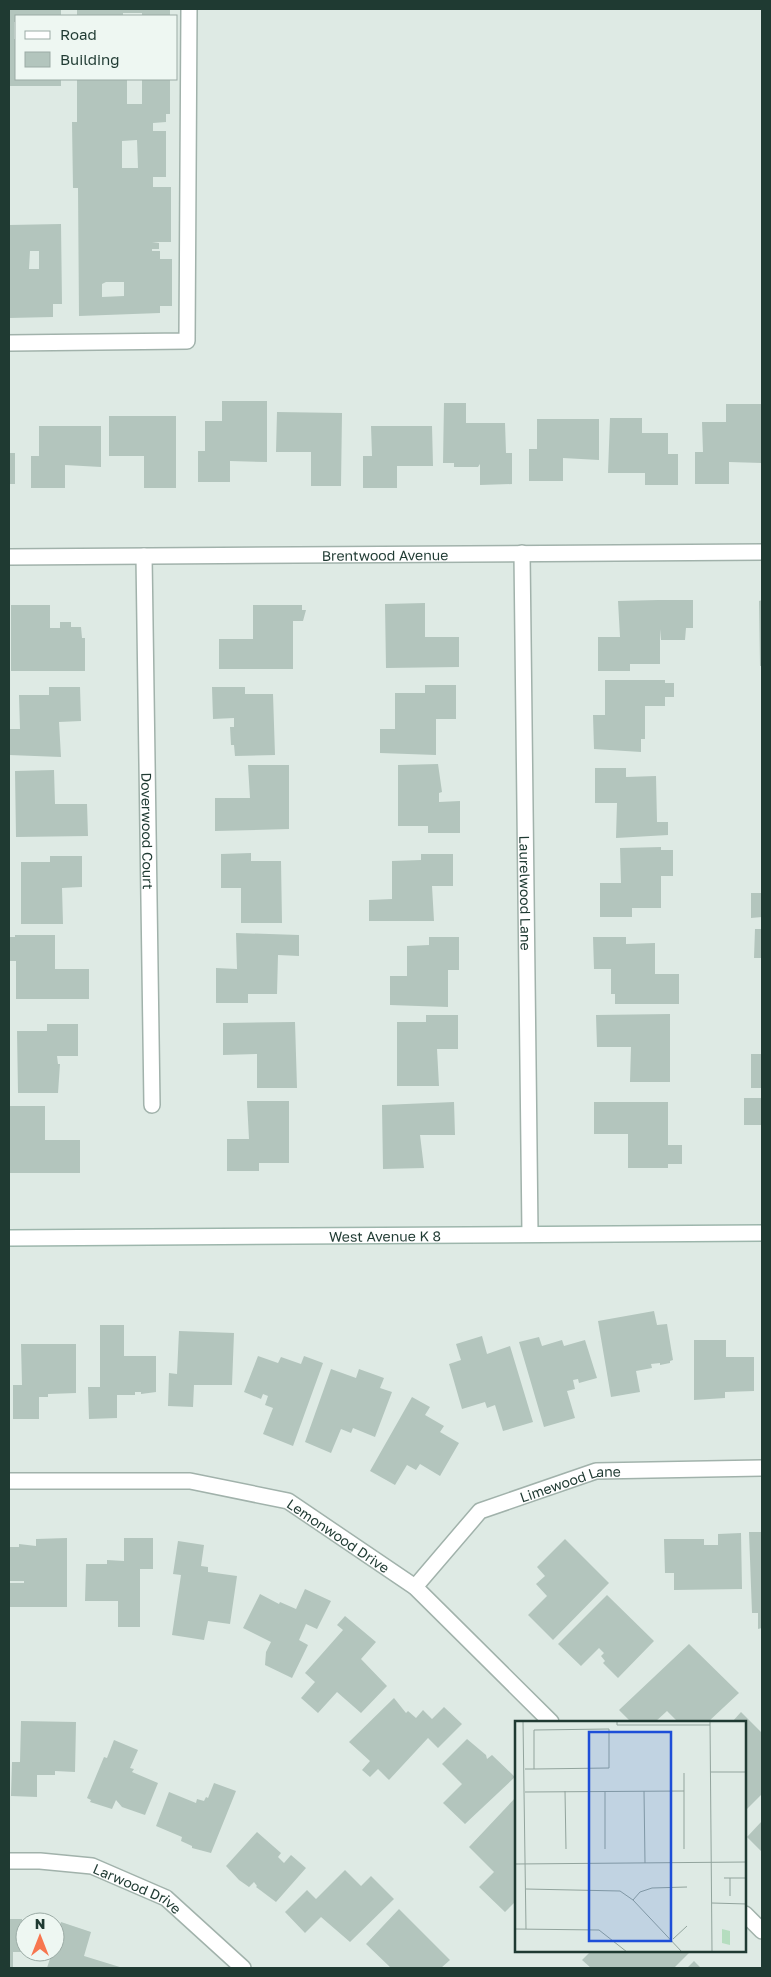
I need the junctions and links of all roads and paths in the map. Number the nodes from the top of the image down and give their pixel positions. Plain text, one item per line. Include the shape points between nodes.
1 (189, 9) edge
2 (9, 343) edge
3 (522, 552) junction
4 (762, 552) edge
5 (144, 556) junction
6 (9, 557) edge
7 (152, 1105) dead end
8 (530, 1233) junction
9 (762, 1233) edge
10 (9, 1238) edge
11 (762, 1468) edge
12 (9, 1481) edge
13 (415, 1587) junction
14 (550, 1721) edge
15 (9, 1860) edge
16 (746, 1915) edge
17 (762, 1931) edge
18 (242, 1968) edge

1 - 2 street via 187,341
3 - 4 street, Brentwood Avenue
3 - 5 street, Brentwood Avenue
3 - 8 street, Laurelwood Lane
5 - 6 street, Brentwood Avenue
5 - 7 street, Doverwood Court
8 - 9 street, West Avenue K 8
8 - 10 street, West Avenue K 8
11 - 13 street, Limewood Lane via 596,1471 480,1511
12 - 13 street, Lemonwood Drive via 190,1481 288,1501
13 - 14 street, Lemonwood Drive
15 - 18 street, Larwood Drive via 92,1866 166,1898
16 - 17 street

